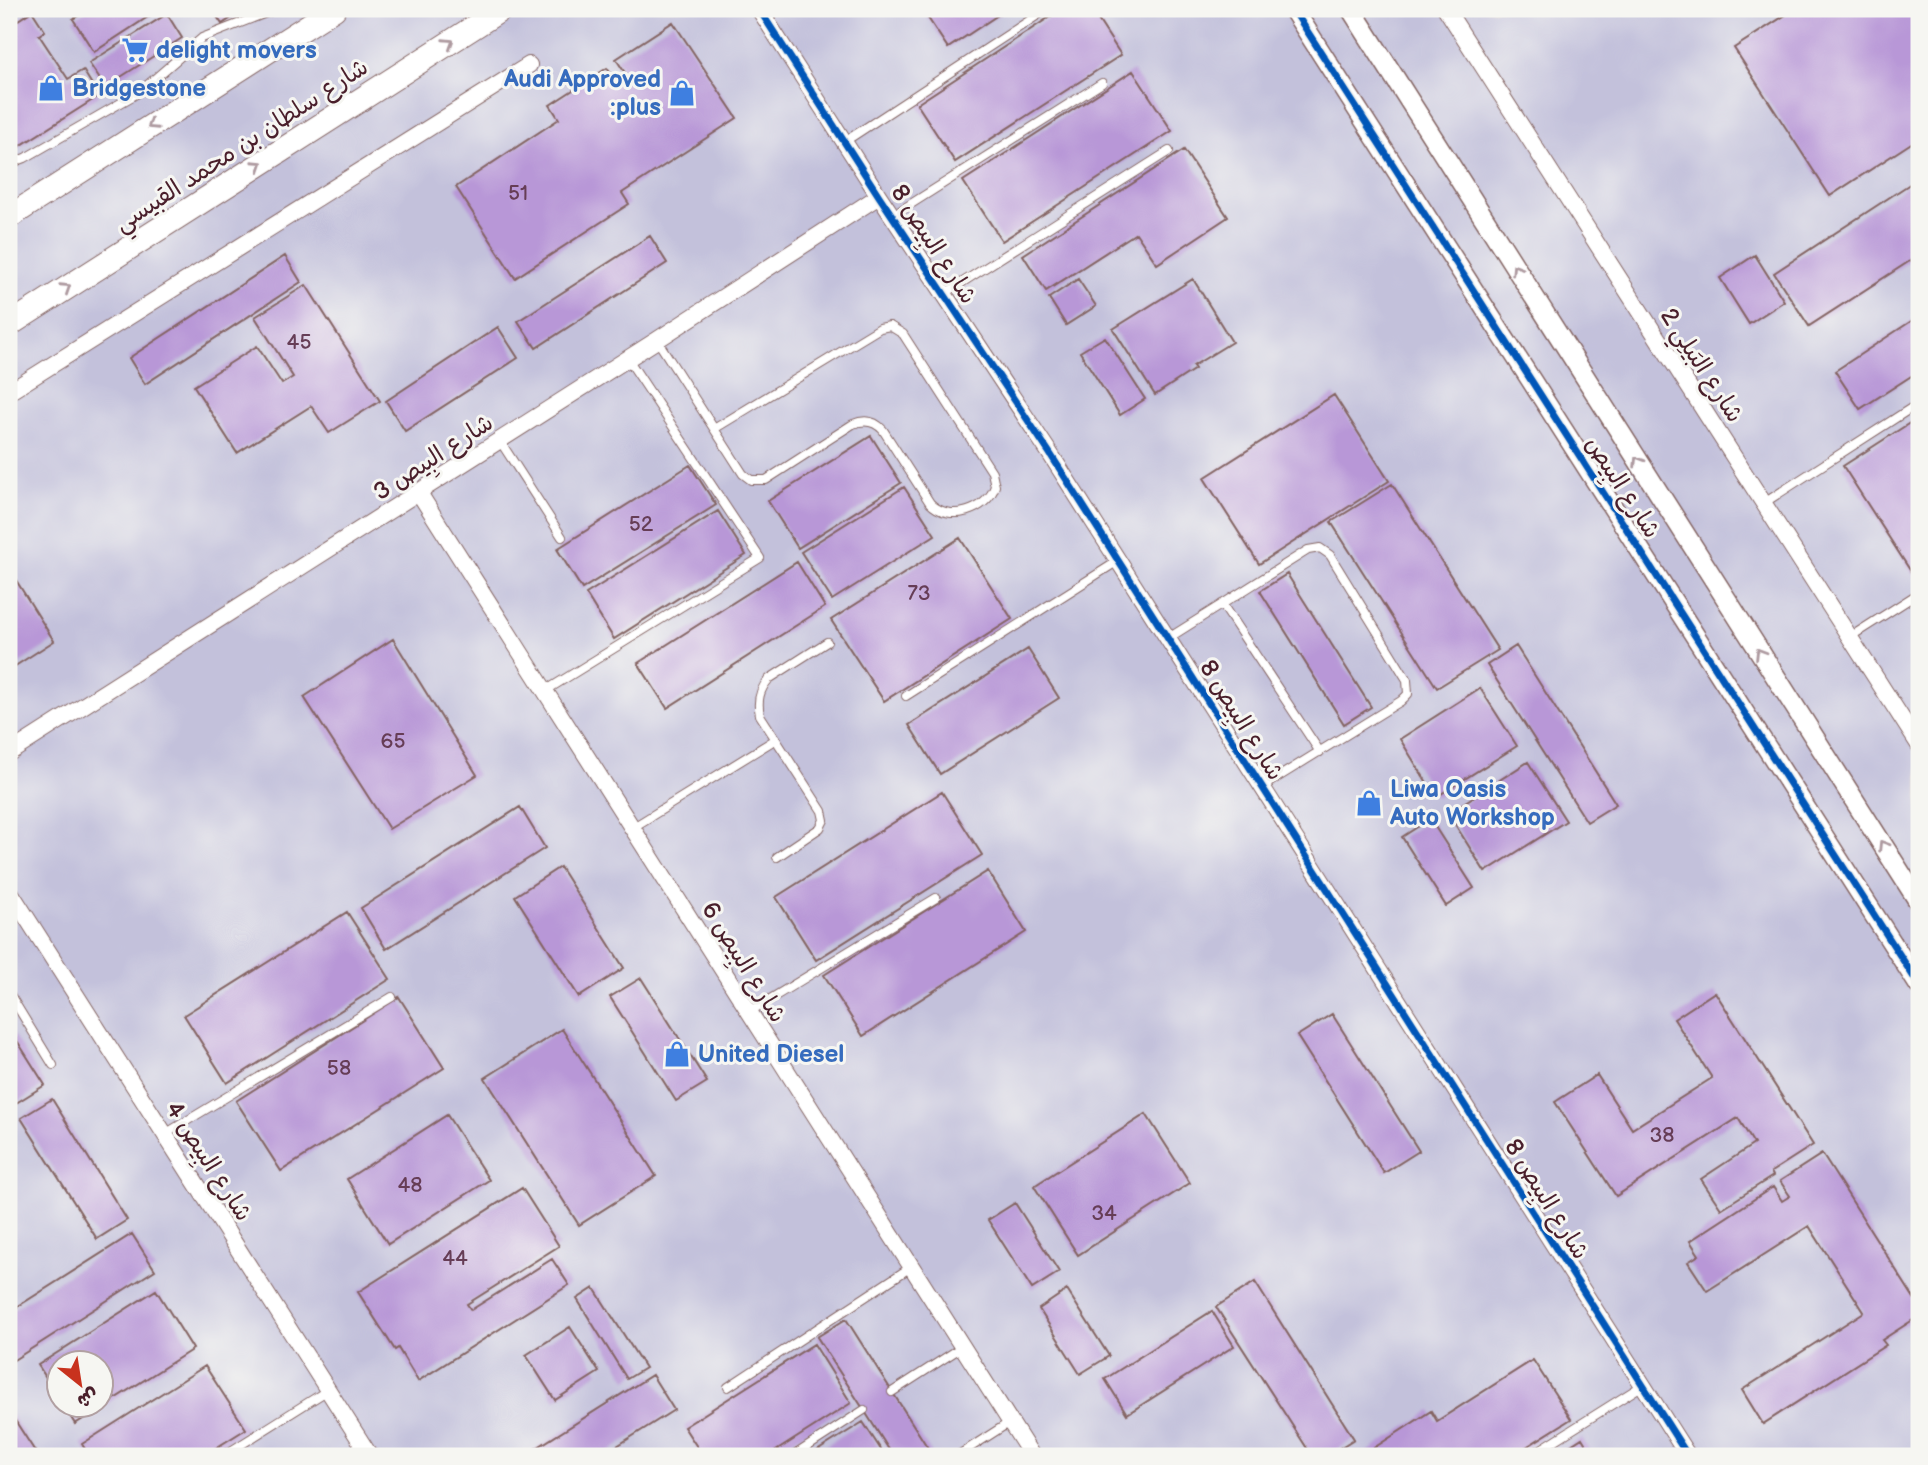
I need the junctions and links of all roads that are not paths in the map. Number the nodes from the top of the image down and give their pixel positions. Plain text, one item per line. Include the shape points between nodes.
1 (276, 9) edge
2 (334, 9) edge
3 (502, 9) edge
4 (758, 9) edge
5 (1047, 9) edge
6 (1293, 9) edge
7 (1351, 9) edge
8 (1446, 9) edge
9 (528, 65) dead end
10 (1102, 83) dead end
11 (844, 142) junction
12 (1168, 151) dead end
13 (9, 164) edge
14 (879, 196) junction
15 (892, 216) junction
16 (9, 217) edge
17 (944, 294) junction
18 (9, 325) edge
19 (657, 341) junction
20 (628, 359) junction
21 (9, 392) edge
22 (1919, 402) edge
23 (714, 429) junction
24 (500, 441) junction
25 (419, 493) junction
26 (1764, 503) junction
27 (562, 537) dead end
28 (1118, 561) junction
29 (1919, 593) edge
30 (1222, 604) junction
31 (1850, 637) junction
32 (1167, 639) junction
33 (827, 642) dead end
34 (545, 691) junction
35 (906, 696) dead end
36 (776, 739) junction
37 (1919, 745) edge
38 (1320, 752) junction
39 (9, 753) edge
40 (1262, 788) junction
41 (632, 828) junction
42 (777, 857) dead end
43 (9, 890) edge
44 (936, 898) dead end
45 (1919, 902) edge
46 (1919, 985) edge
47 (9, 993) edge
48 (392, 997) dead end
49 (749, 1012) junction
50 (53, 1065) dead end
51 (165, 1134) junction
52 (911, 1267) junction
53 (962, 1347) junction
54 (1643, 1385) junction
55 (728, 1387) dead end
56 (328, 1390) junction
57 (892, 1392) dead end
58 (864, 1410) dead end
59 (1010, 1422) junction
60 (223, 1456) edge
61 (370, 1456) edge
62 (793, 1456) edge
63 (957, 1456) edge
64 (1032, 1456) edge
65 (1530, 1456) edge
66 (1688, 1456) edge

1 - 13 lane via 202,38 132,97
2 -> 16 main road
18 -> 3 main road, شارع سلطان بن محمد القبيسي
4 - 11 street, شارع البِيص 8
5 - 11 lane
6 - 46 street, شارع البِيص
45 -> 7 street, شارع البِيص
8 - 26 street, شارع البَيلِي 2
9 - 21 street
10 - 15 lane
11 - 14 street, شارع البِيص 8
12 - 17 lane
14 - 15 street, شارع البِيص 8
14 - 19 street, شارع البِيص 3
15 - 17 street, شارع البِيص 8
17 - 28 street, شارع البِيص 8
19 - 20 street, شارع البِيص 3
19 - 23 lane
20 - 24 street, شارع البِيص 3
20 - 34 lane via 760,558
22 - 26 lane
23 - 23 lane via 743,474 756,481 766,480 864,421 883,430 930,503 940,511 965,512 987,499 995,486 992,472 902,334 890,326
24 - 25 street, شارع البِيص 3
24 - 27 lane
25 - 34 street, شارع البِيص 6
25 - 39 street, شارع البِيص 3
26 - 31 street, شارع البَيلِي 2
28 - 32 street, شارع البِيص 8
28 - 35 lane
29 - 31 lane
30 - 32 lane
30 - 38 lane
30 - 38 lane via 1308,550 1320,548 1330,555 1409,690 1405,698
31 - 37 street, شارع البَيلِي 2
32 - 40 street, شارع البِيص 8
33 - 36 lane via 764,685 758,707
34 - 41 street, شارع البِيص 6
36 - 41 lane
36 - 42 lane via 824,820 820,828
38 - 40 lane
40 - 54 street, شارع البِيص 8
41 - 49 street, شارع البِيص 6
43 - 51 street, شارع البِيص 4
44 - 49 lane
47 - 50 lane
48 - 51 lane
49 - 52 street, شارع البِيص 6
51 - 56 street, شارع البِيص 4
52 - 53 street, شارع البِيص 6
52 - 55 lane
53 - 57 lane
53 - 59 street, شارع البِيص 6
54 - 65 lane
54 - 66 street, شارع البِيص 8
56 - 60 lane
56 - 61 street, شارع البِيص 4
58 - 62 lane
59 - 63 lane
59 - 64 street, شارع البِيص 6

